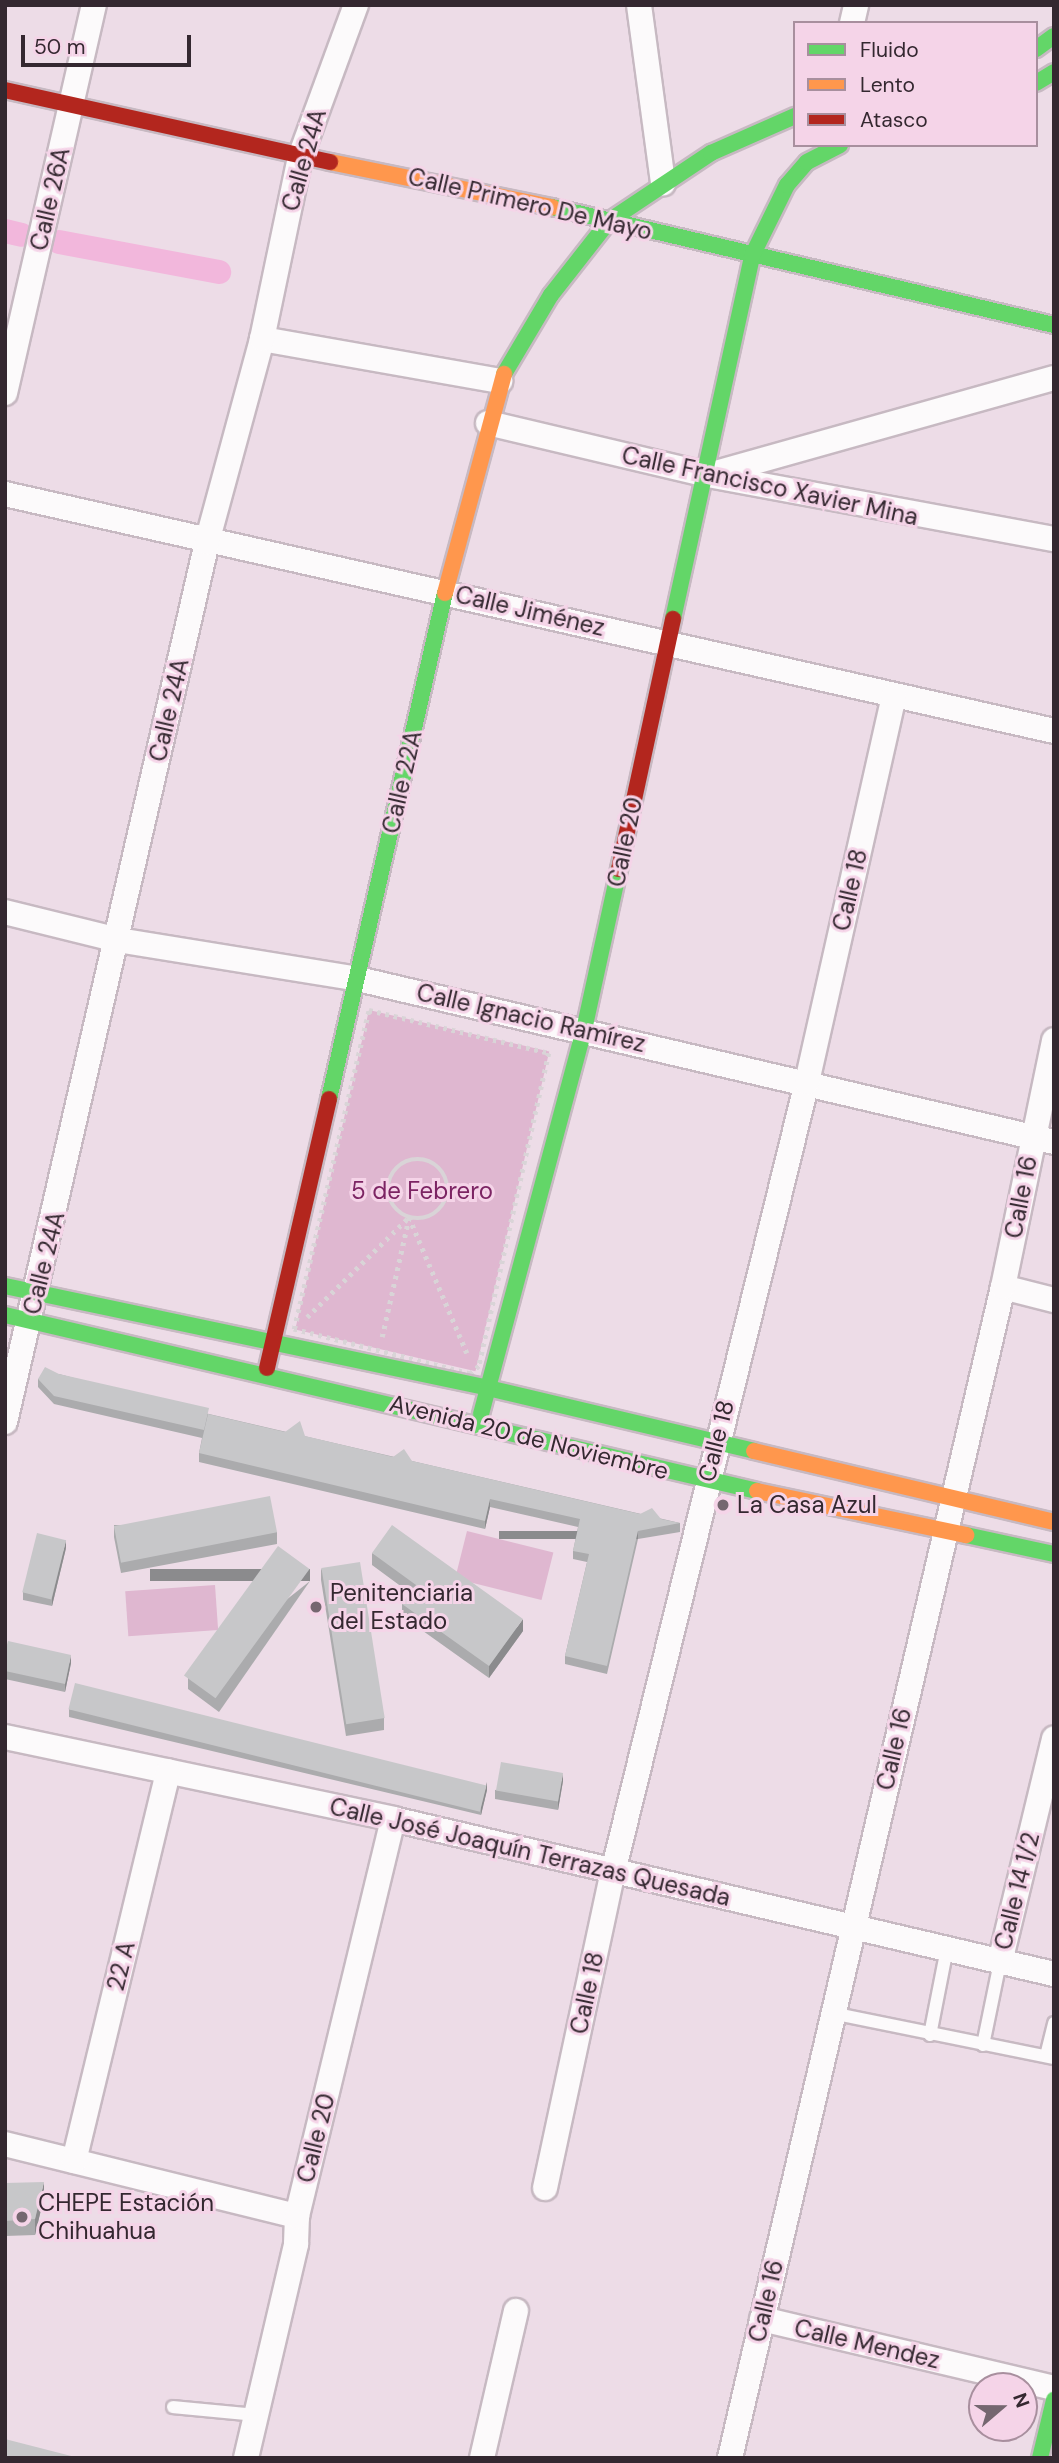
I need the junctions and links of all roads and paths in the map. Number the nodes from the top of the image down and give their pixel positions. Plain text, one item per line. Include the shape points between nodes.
1 (94, 5) edge
2 (356, 5) edge
3 (639, 5) edge
4 (1054, 36) edge
5 (1038, 48) edge
6 (1054, 72) edge
7 (1038, 82) edge
8 (5, 90) edge
9 (71, 106) junction
10 (793, 117) edge
11 (836, 147) edge
12 (300, 157) junction
13 (663, 183) junction
14 (609, 221) junction
15 (752, 256) junction
16 (1054, 325) edge
17 (262, 339) junction
18 (1054, 378) edge
19 (500, 382) junction
20 (5, 393) edge
21 (488, 424) junction
22 (708, 475) junction
23 (5, 494) edge
24 (1054, 540) edge
25 (207, 542) junction
26 (445, 592) junction
27 (668, 644) junction
28 (894, 696) junction
29 (1054, 731) edge
30 (5, 912) edge
31 (118, 940) junction
32 (358, 979) junction
33 (584, 1030) junction
34 (1054, 1040) edge
35 (807, 1082) junction
36 (1043, 1140) edge
37 (409, 1217) junction
38 (5, 1286) edge
39 (1003, 1287) junction
40 (38, 1293) junction
41 (1054, 1300) edge
42 (5, 1315) edge
43 (30, 1321) junction
44 (294, 1329) junction
45 (272, 1343) junction
46 (378, 1352) junction
47 (475, 1372) junction
48 (265, 1374) junction
49 (488, 1388) junction
50 (5, 1422) edge
51 (479, 1423) junction
52 (715, 1445) junction
53 (707, 1480) junction
54 (952, 1499) junction
55 (1054, 1522) edge
56 (944, 1530) junction
57 (1054, 1554) edge
58 (5, 1737) edge
59 (1054, 1738) edge
60 (168, 1771) junction
61 (393, 1819) junction
62 (613, 1872) junction
63 (853, 1925) junction
64 (947, 1948) junction
65 (1000, 1962) junction
66 (1054, 1974) edge
67 (832, 2013) junction
68 (1054, 2023) edge
69 (930, 2035) junction
70 (983, 2045) junction
71 (1050, 2057) edge
72 (5, 2144) edge
73 (74, 2161) junction
74 (545, 2188) dead end
75 (297, 2216) junction
76 (516, 2311) dead end
77 (762, 2319) junction
78 (1054, 2388) edge
79 (1054, 2400) edge
80 (173, 2407) dead end
81 (256, 2415) junction
82 (246, 2458) edge
83 (482, 2458) edge
84 (730, 2458) edge
85 (1040, 2458) edge

1 - 9 street, Calle 26A
2 - 12 street, Calle 24A
3 - 13 street
4 - 5 main road
6 - 7 main road
8 - 9 main road, Calle Primero De Mayo
9 - 12 main road, Calle Primero De Mayo
9 - 20 street, Calle 26A
10 - 13 main road, Calle 22A via 711,153
11 - 15 main road, Calle 20 via 807,162 787,185
12 - 14 main road, Calle Primero De Mayo via 451,183
12 - 17 street, Calle 24A
13 - 14 main road, Calle 22A
14 - 15 main road, Calle Primero De Mayo
14 - 19 main road, Calle 22A via 544,305
15 - 16 main road, Calle Primero De Mayo
15 - 22 main road, Calle 20
17 - 19 street
17 - 25 street, Calle 24A
18 - 22 street
19 - 21 main road, Calle 22A
21 - 22 street, Calle Francisco Xavier Mina
21 - 26 main road, Calle 22A
22 - 24 street, Calle Francisco Xavier Mina
22 - 27 main road, Calle 20
23 - 25 street, Calle Jiménez
25 - 26 street, Calle Jiménez
25 - 31 street, Calle 24A
26 - 27 street, Calle Jiménez
26 - 32 main road, Calle 22A
27 - 28 street, Calle Jiménez
27 - 33 main road, Calle 20
28 - 29 street, Calle Jiménez
28 - 35 street, Calle 18
30 - 31 street, Calle Ignacio Ramírez
31 - 32 street, Calle Ignacio Ramírez
31 - 40 street, Calle 24A
32 - 33 street, Calle Ignacio Ramírez
32 - 45 main road, Calle 22A
33 - 35 street, Calle Ignacio Ramírez
33 - 49 main road, Calle 20
34 - 36 street, Calle 16
35 - 36 street, Calle Ignacio Ramírez
35 - 52 street, Calle 18
36 - 39 street, Calle 16
37 - 37 path via 428,1217 447,1197 447,1178 426,1160 405,1161 388,1185 393,1205
37 - 44 path
37 - 46 path
37 - 47 path
38 - 40 main road, Avenida 20 de Noviembre
39 - 41 street
39 - 54 street, Calle 16
40 - 43 street, Calle 24A
40 - 45 main road, Avenida 20 de Noviembre
42 - 43 main road, Avenida 20 de Noviembre
43 - 48 main road, Avenida 20 de Noviembre
43 - 50 street, Calle 24A
44 - 46 path
44 - 47 path via 365,1014 379,1010 549,1053
45 - 48 main road, Calle 22A
45 - 49 main road, Avenida 20 de Noviembre
46 - 47 path
48 - 51 main road, Avenida 20 de Noviembre
49 - 51 main road, Calle 20
49 - 52 main road, Avenida 20 de Noviembre
51 - 53 main road, Avenida 20 de Noviembre
52 - 53 street, Calle 18
52 - 54 main road, Avenida 20 de Noviembre
53 - 56 main road, Avenida 20 de Noviembre
53 - 62 street, Calle 18
54 - 55 main road, Avenida 20 de Noviembre
54 - 56 street, Calle 16
56 - 57 main road, Avenida 20 de Noviembre
56 - 63 street, Calle 16
58 - 60 street, Calle José Joaquín Terrazas Quesada
59 - 65 street, Calle 14 1/2
60 - 61 street, Calle José Joaquín Terrazas Quesada
60 - 73 street, 22 A
61 - 62 street, Calle José Joaquín Terrazas Quesada
61 - 75 street, Calle 20
62 - 63 street, Calle José Joaquín Terrazas Quesada
62 - 74 street, Calle 18
63 - 64 street, Calle José Joaquín Terrazas Quesada
63 - 67 street, Calle 16
64 - 65 street, Calle José Joaquín Terrazas Quesada
64 - 69 lane
65 - 66 street, Calle José Joaquín Terrazas Quesada
65 - 70 lane
67 - 69 lane
67 - 77 street, Calle 16
68 - 71 lane
69 - 70 lane
70 - 71 lane
72 - 73 street
73 - 75 street
75 - 81 street, Calle 20 via 296,2244
76 - 83 street
77 - 78 street, Calle Mendez
77 - 84 street, Calle 16
79 - 85 main road
80 - 81 lane
81 - 82 street, Calle 20

